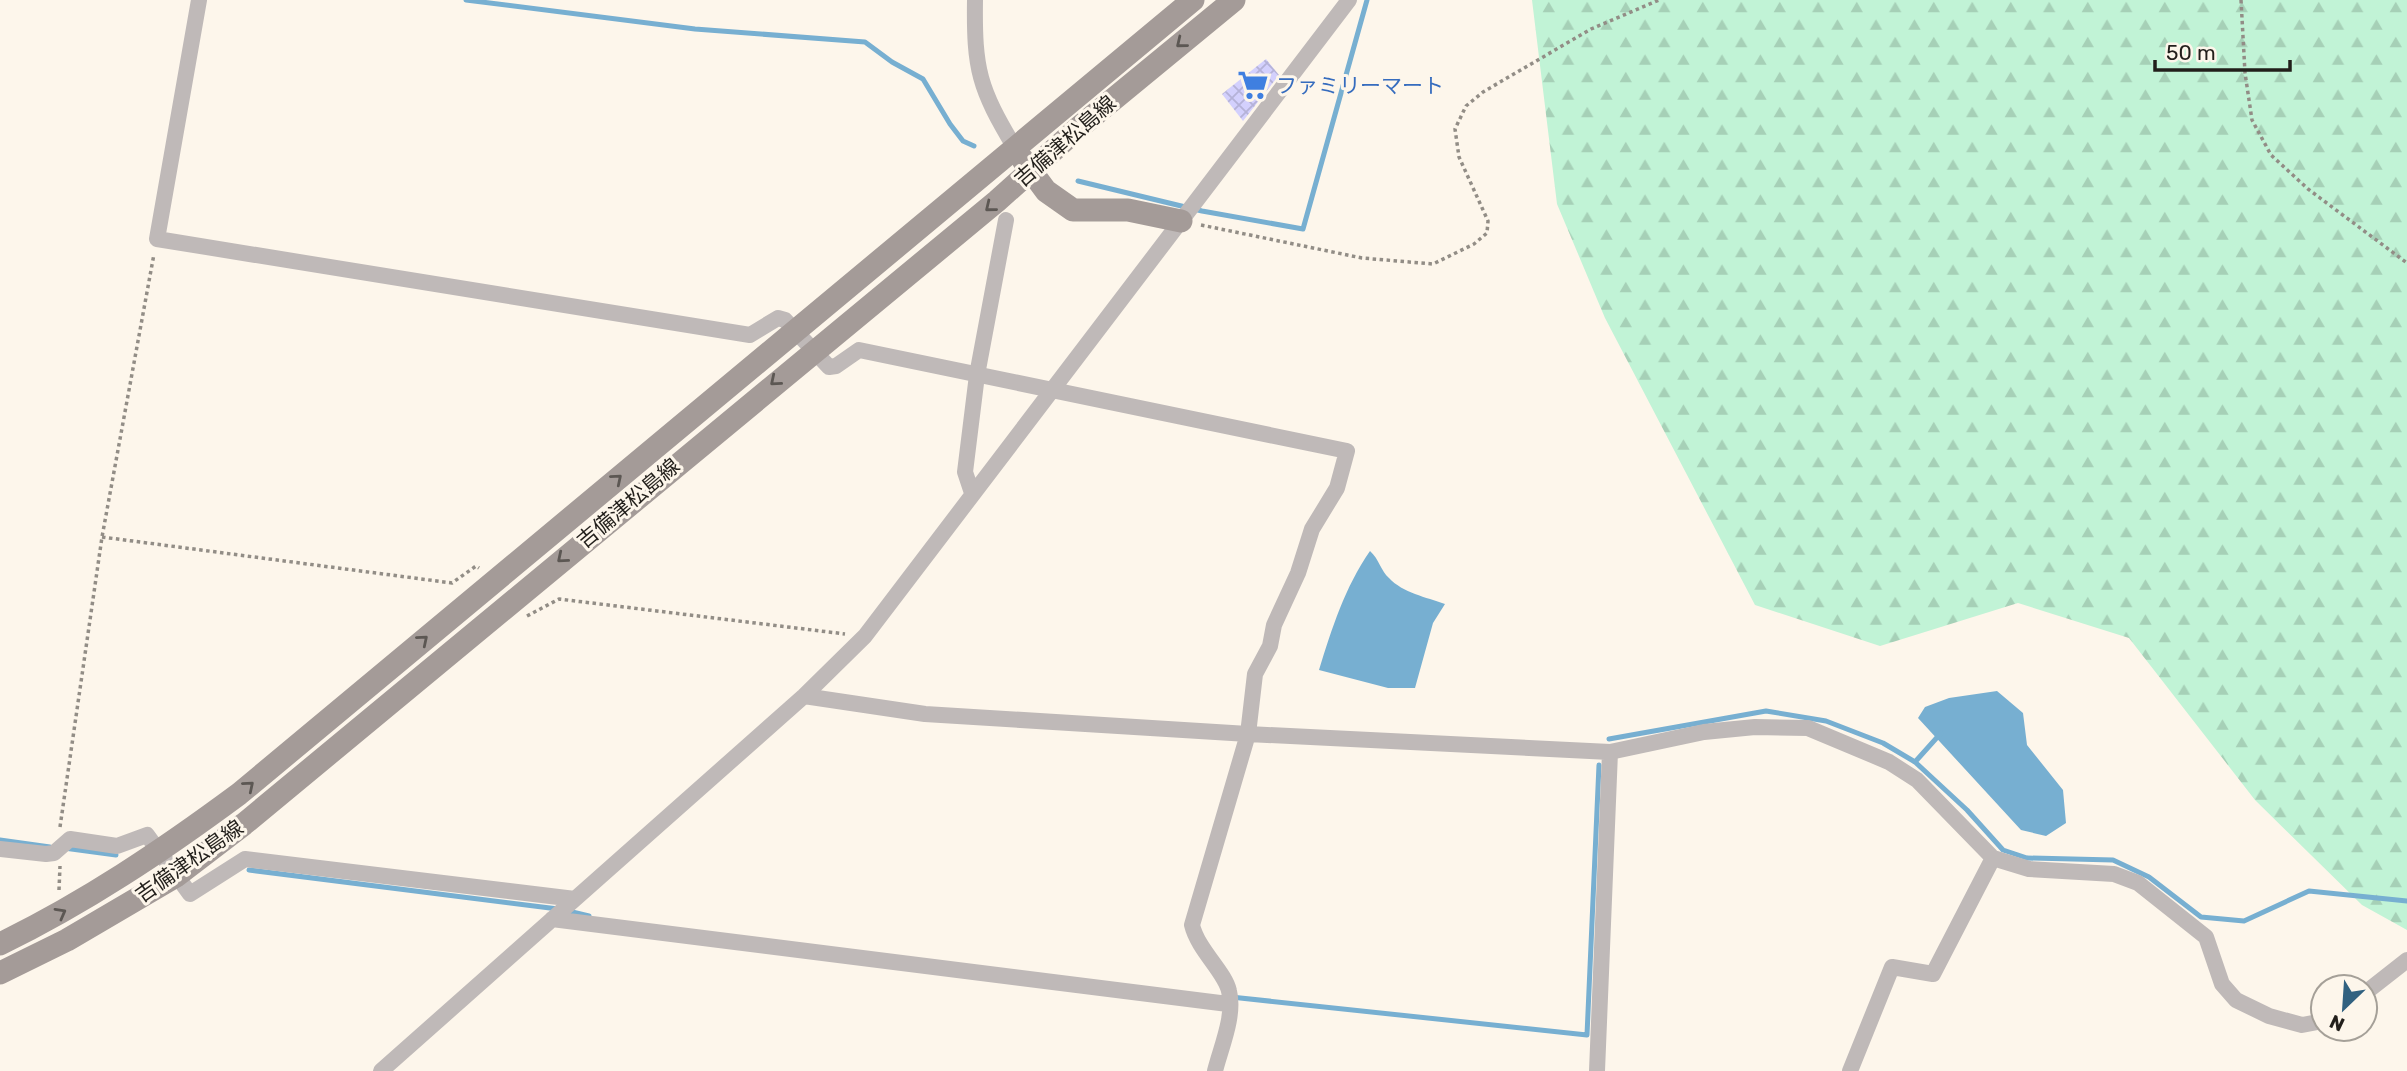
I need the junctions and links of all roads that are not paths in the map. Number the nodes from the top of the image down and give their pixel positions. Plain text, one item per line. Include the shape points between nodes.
1 (199, 0) edge
2 (975, 0) edge
3 (1193, 0) edge
4 (1234, 0) edge
5 (1349, 0) edge
6 (1015, 148) junction
7 (1030, 171) junction
8 (1187, 213) junction
9 (1006, 220) dead end
10 (796, 330) junction
11 (811, 351) junction
12 (976, 375) junction
13 (1054, 388) junction
14 (972, 493) junction
15 (804, 696) junction
16 (1248, 734) junction
17 (1610, 752) junction
18 (0, 849) edge
19 (160, 852) junction
20 (1993, 858) junction
21 (176, 876) junction
22 (562, 910) junction
23 (0, 944) edge
24 (2407, 960) edge
25 (0, 973) edge
26 (2379, 982) edge
27 (1229, 998) junction
28 (2309, 1024) edge
29 (381, 1071) edge
30 (1215, 1071) edge
31 (1597, 1071) edge
32 (1850, 1071) edge

1 - 10 street via 157,239 750,335 778,318
2 - 6 street via 974,53 981,83
3 - 6 main road, 吉備津松島線
4 -> 7 main road, 吉備津松島線
5 - 8 street
6 - 7 main road
6 - 10 main road, 吉備津松島線
7 - 8 main road via 1045,191 1073,210
7 -> 11 main road, 吉備津松島線
8 - 13 street
9 - 12 street
10 - 11 street
19 -> 10 main road, 吉備津松島線 via 239,794
11 - 12 street via 829,367 859,350
11 -> 21 main road, 吉備津松島線
12 - 13 street
12 - 14 street via 965,472
13 - 14 street
13 - 16 street via 1347,451 1337,488 1311,529 1270,646 1255,674
14 - 15 street via 865,636
15 - 16 street via 925,714
15 - 22 street
16 - 17 street
16 - 27 street via 1192,925 1195,939
17 - 20 street via 1704,733 1755,727 1808,728 1889,762 1917,780
17 - 31 street
18 - 19 street via 117,846 147,835
19 - 21 street
23 -> 19 main road, 吉備津松島線 via 63,913
20 - 28 street via 2029,869 2114,874 2138,883 2206,937 2222,984 2236,1000 2269,1016
20 - 32 street via 1933,974 1892,967
21 - 22 street via 185,891 194,893 245,859
21 - 25 main road, 吉備津松島線
22 - 27 street
22 - 29 street
24 - 26 street
27 - 30 street via 1230,1014

